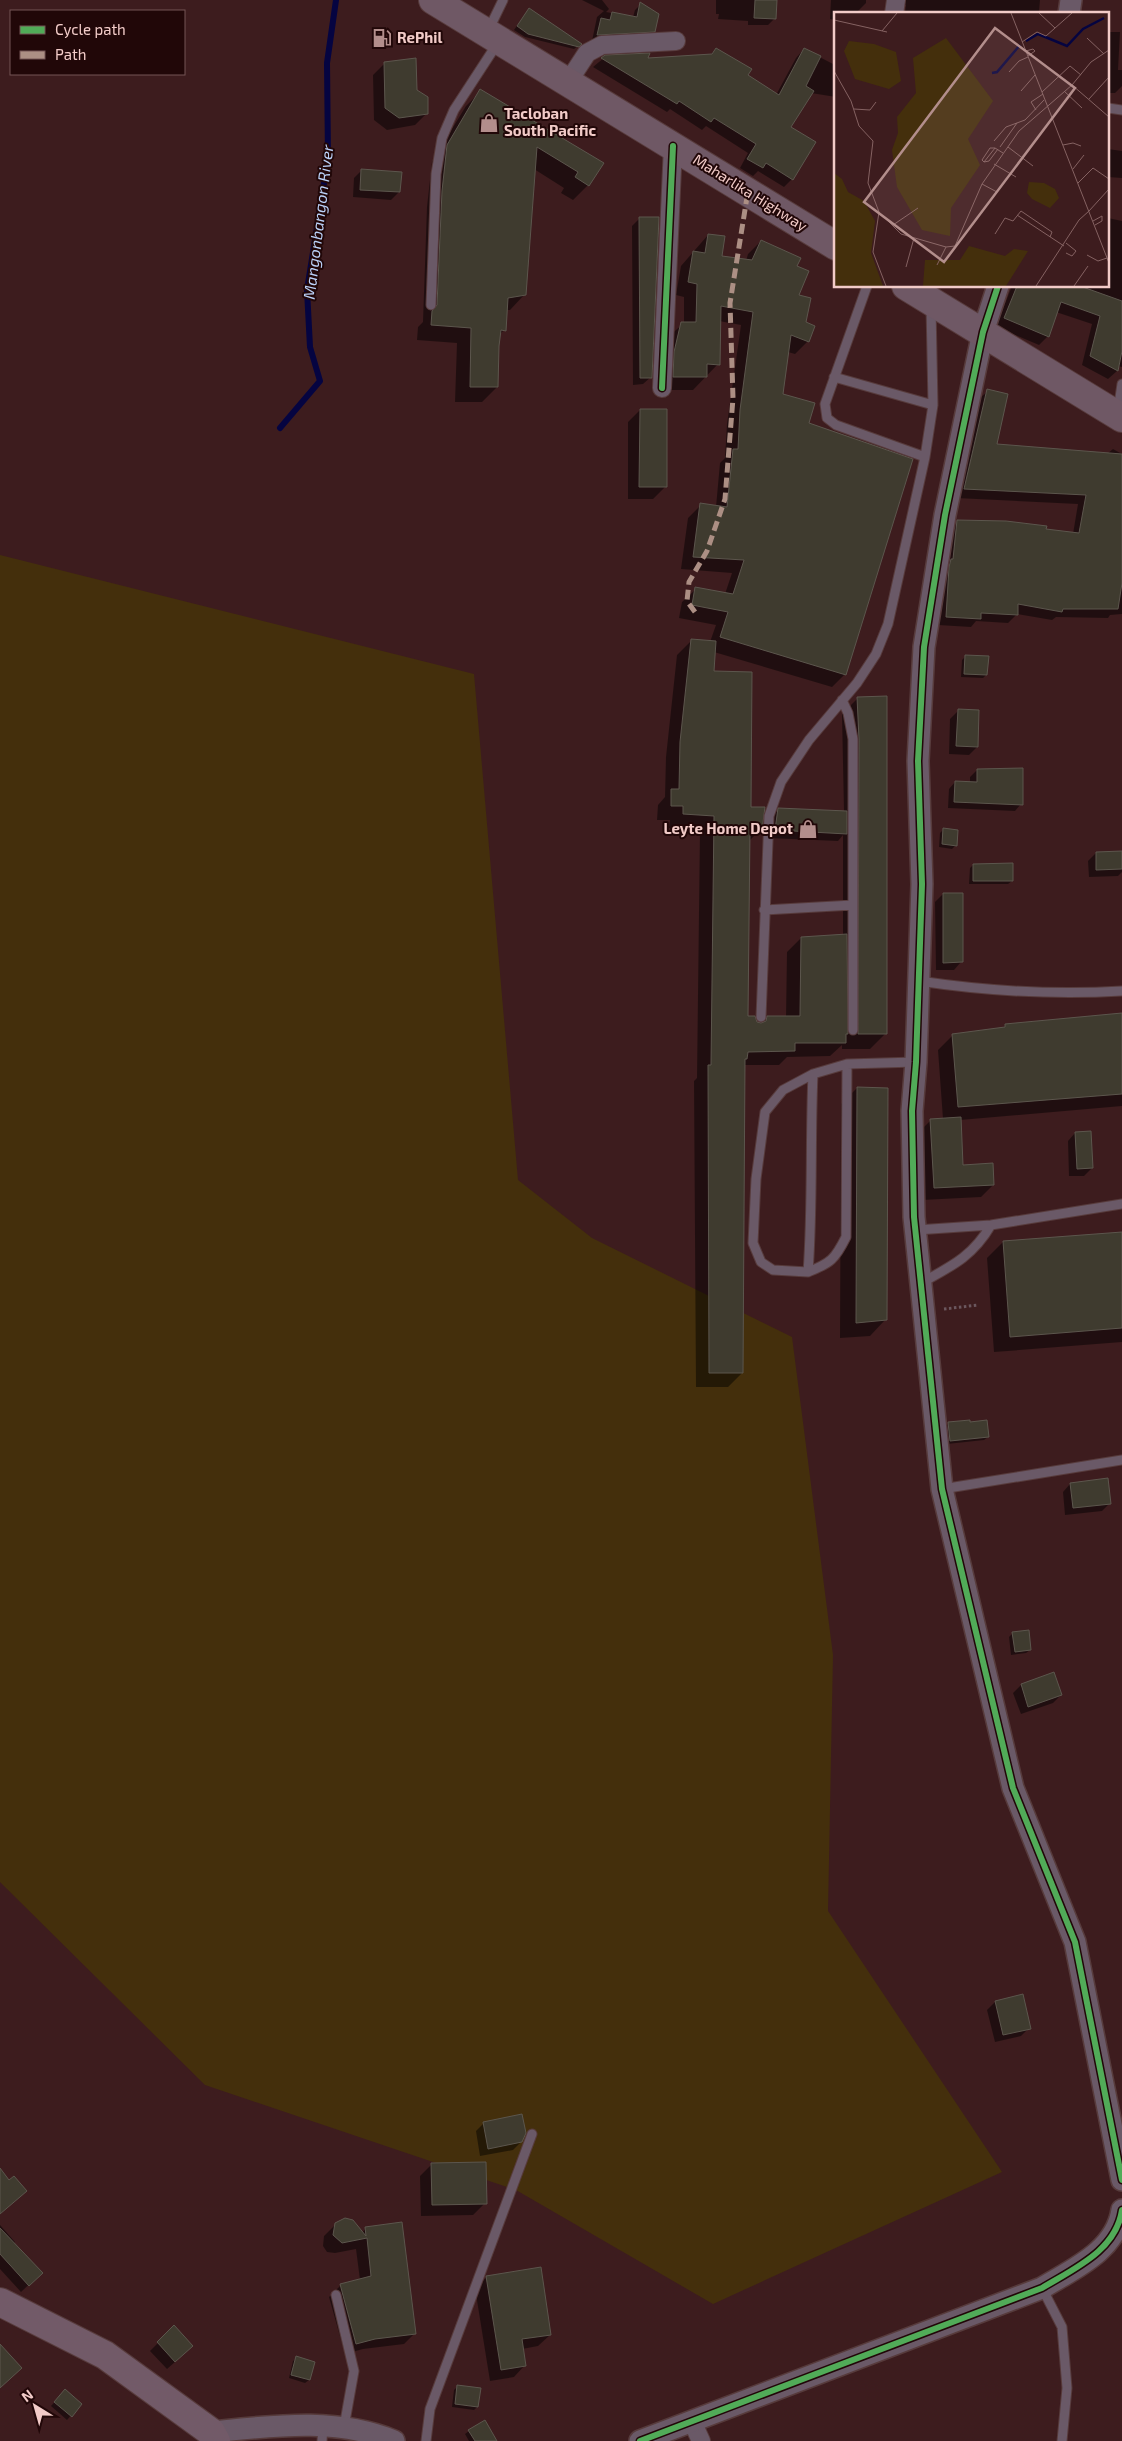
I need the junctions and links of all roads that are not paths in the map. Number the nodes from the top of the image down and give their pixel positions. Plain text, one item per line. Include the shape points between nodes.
1 (433, 0) edge
2 (503, 0) edge
3 (493, 37) junction
4 (676, 41) dead end
5 (568, 82) junction
6 (674, 146) junction
7 (834, 245) edge
8 (866, 288) edge
9 (909, 288) edge
10 (997, 288) edge
11 (931, 302) junction
12 (430, 305) dead end
13 (983, 332) junction
14 (834, 377) junction
15 (1122, 384) edge
16 (662, 388) dead end
17 (933, 405) junction
18 (1120, 416) edge
19 (925, 457) junction
20 (842, 700) junction
21 (853, 905) junction
22 (764, 910) junction
23 (919, 981) junction
24 (1122, 991) edge
25 (761, 1017) dead end
26 (853, 1030) dead end
27 (916, 1062) junction
28 (847, 1064) junction
29 (813, 1074) junction
30 (1122, 1204) edge
31 (991, 1226) junction
32 (916, 1230) junction
33 (808, 1272) junction
34 (921, 1283) junction
35 (1122, 1460) edge
36 (942, 1489) junction
37 (532, 2134) dead end
38 (1122, 2180) edge
39 (1122, 2210) edge
40 (1042, 2288) junction
41 (336, 2295) dead end
42 (0, 2302) edge
43 (692, 2421) junction
44 (330, 2431) edge
45 (214, 2437) edge
46 (394, 2441) edge
47 (426, 2441) edge
48 (640, 2441) edge
49 (700, 2441) edge
50 (1062, 2441) edge

1 - 3 main road, Maharlika Highway
2 - 3 lane
3 - 5 main road, Maharlika Highway
3 - 12 lane via 442,138 436,174
4 - 5 street via 593,48
5 - 6 main road, Maharlika Highway
6 - 7 main road, Maharlika Highway
6 - 16 street
8 - 14 lane
9 - 11 main road
10 - 13 street
11 - 13 main road
11 - 17 lane
13 - 18 main road
13 - 23 street via 945,515 924,647 918,761 922,884
14 - 17 lane
14 - 19 lane via 825,404 827,418 836,426
15 - 18 lane
17 - 19 lane
19 - 20 lane via 888,624 876,654
20 - 21 lane via 848,713 852,739
20 - 22 lane via 781,782 769,816
21 - 22 lane
21 - 26 lane
22 - 25 lane
23 - 24 lane via 1010,991
23 - 27 street
27 - 28 lane
27 - 32 street via 912,1111
28 - 29 lane
28 - 33 lane via 846,1236 837,1255 828,1264
29 - 33 lane
29 - 33 lane via 783,1090 765,1112 756,1179 753,1243 762,1262 773,1270
30 - 31 lane
31 - 32 lane
31 - 34 lane via 972,1252
32 - 34 street
34 - 36 street
35 - 36 lane
36 - 38 street via 1013,1788 1074,1942
37 - 47 lane via 430,2410
39 - 40 street via 1120,2221 1099,2253
40 - 43 street
40 - 50 lane via 1062,2327 1067,2388
41 - 44 lane via 354,2371
42 - 45 highway via 105,2355
43 - 48 street
43 - 49 street
44 - 45 street via 271,2426
44 - 46 street via 379,2435

